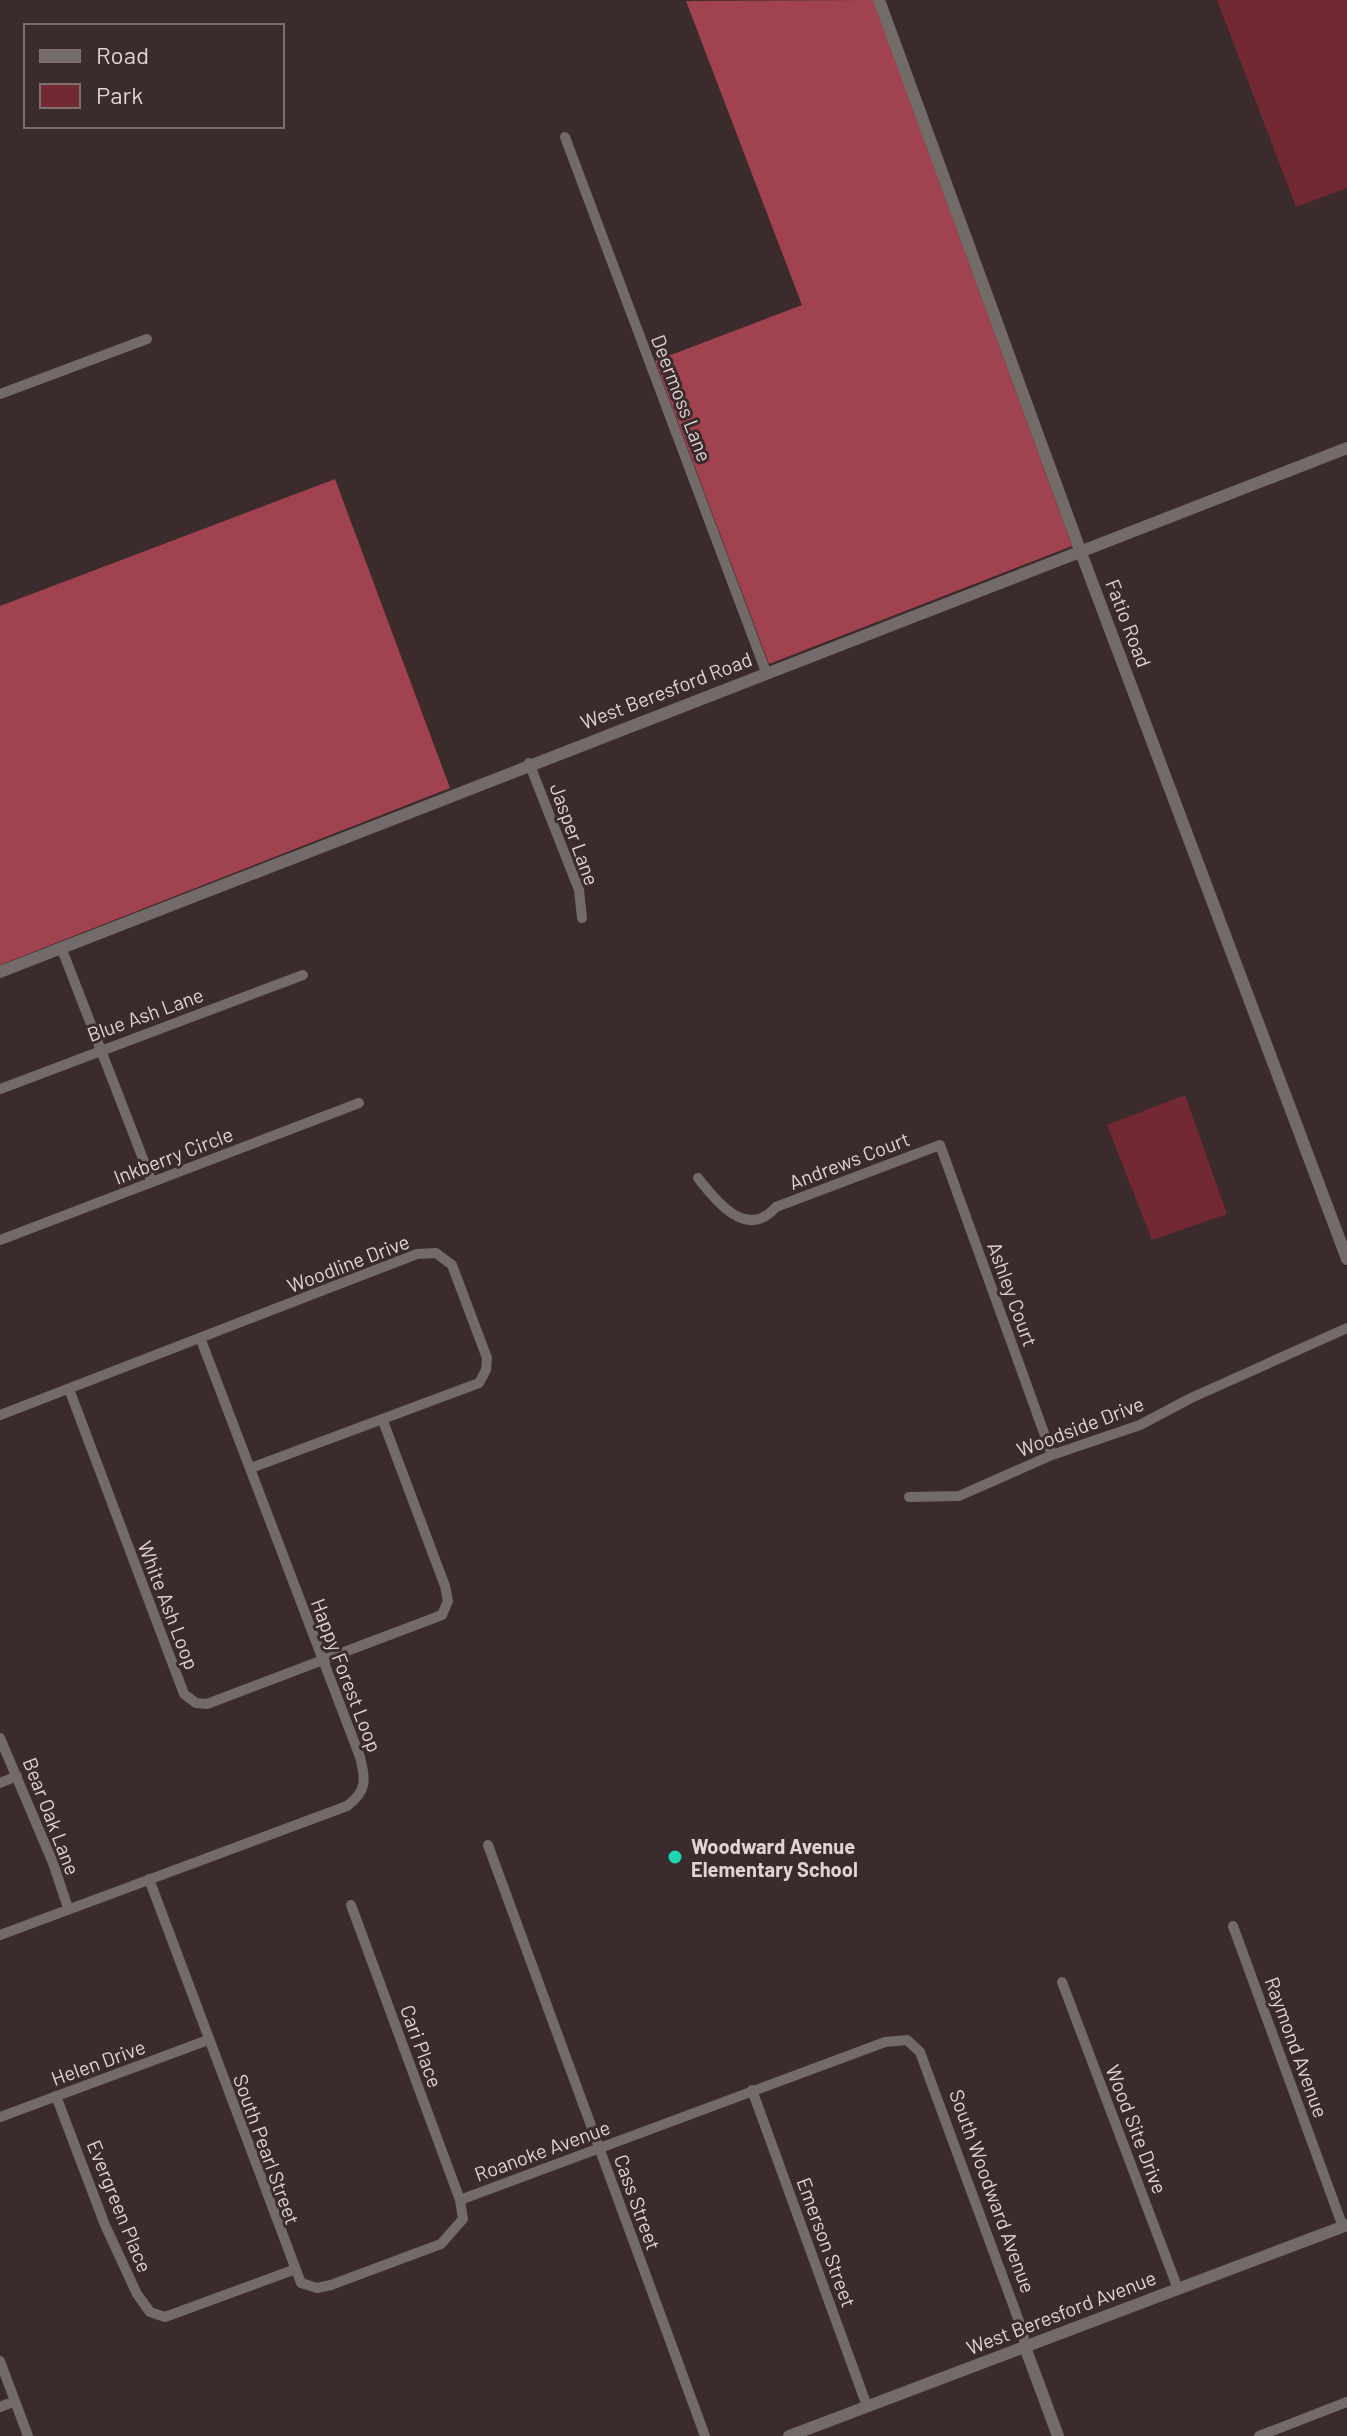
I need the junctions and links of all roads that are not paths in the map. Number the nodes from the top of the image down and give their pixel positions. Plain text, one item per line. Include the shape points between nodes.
1 (879, 0) edge
2 (565, 137) dead end
3 (147, 339) dead end
4 (0, 394) edge
5 (1347, 448) edge
6 (1080, 550) junction
7 (766, 672) junction
8 (529, 763) junction
9 (582, 918) dead end
10 (61, 947) junction
11 (0, 972) edge
12 (303, 975) dead end
13 (102, 1049) junction
14 (0, 1089) edge
15 (359, 1103) dead end
16 (940, 1145) joint
17 (698, 1178) dead end
18 (152, 1182) junction
19 (0, 1240) edge
20 (1347, 1259) edge
21 (1347, 1328) edge
22 (201, 1340) junction
23 (69, 1389) junction
24 (0, 1415) edge
25 (383, 1421) junction
26 (1052, 1455) junction
27 (251, 1468) junction
28 (909, 1497) dead end
29 (322, 1661) junction
30 (0, 1738) edge
31 (17, 1776) junction
32 (0, 1783) edge
33 (488, 1845) dead end
34 (149, 1879) junction
35 (351, 1905) dead end
36 (68, 1908) junction
37 (1233, 1926) dead end
38 (0, 1935) edge
39 (1062, 1982) dead end
40 (208, 2040) junction
41 (920, 2052) joint
42 (752, 2090) junction
43 (56, 2096) junction
44 (0, 2117) edge
45 (599, 2148) junction
46 (460, 2200) junction
47 (1345, 2226) edge
48 (293, 2270) junction
49 (1178, 2289) junction
50 (1025, 2347) junction
51 (0, 2361) edge
52 (15, 2401) junction
53 (1347, 2402) edge
54 (867, 2406) junction
55 (0, 2407) edge
56 (28, 2436) edge
57 (705, 2436) edge
58 (789, 2436) edge
59 (1058, 2436) edge
60 (1259, 2436) edge

1 - 6 street, Fatio Road
2 - 7 street, Deermoss Lane
3 - 4 street
5 - 6 street, West Beresford Road
6 - 7 street, West Beresford Road
6 - 20 street, Fatio Road
7 - 8 street, West Beresford Road
8 - 9 street, Jasper Lane via 579,890
8 - 10 street, West Beresford Road
10 - 11 street, West Beresford Road
10 - 13 street
12 - 13 street, Blue Ash Lane
13 - 14 street, Blue Ash Lane
13 - 18 street
15 - 18 street, Inkberry Circle
16 - 17 street, Andrews Court via 776,1207 755,1222 730,1214
16 - 26 street, Ashley Court
18 - 19 street, Inkberry Circle
21 - 26 street, Woodside Drive via 1140,1425
22 - 23 street, Woodline Drive
22 - 25 street, Woodline Drive via 417,1254 436,1253 452,1265 487,1358 486,1370 479,1383
22 - 27 street, Happy Forest Loop
23 - 24 street, Woodline Drive
23 - 29 street, White Ash Loop via 184,1694 207,1704
25 - 27 street, Woodline Drive
25 - 29 street, White Ash Loop via 448,1601 442,1615
26 - 28 street, Woodside Drive via 959,1496
27 - 29 street, Happy Forest Loop
29 - 34 street, Happy Forest Loop via 360,1757 366,1780 361,1795 347,1806
30 - 31 street, Bear Oak Lane
31 - 32 street
31 - 36 street, Bear Oak Lane
33 - 45 street, Cass Street
34 - 36 street, Happy Forest Loop
34 - 40 street, South Pearl Street
35 - 46 street, Cari Place
36 - 38 street, Happy Forest Loop
37 - 47 street, Raymond Avenue
39 - 49 street, Wood Site Drive
40 - 43 street, Helen Drive
40 - 48 street, South Pearl Street
41 - 42 street, Roanoke Avenue via 907,2040 885,2042
41 - 50 street, South Woodward Avenue
42 - 45 street, Roanoke Avenue
42 - 54 street, Emerson Street
43 - 44 street, Helen Drive
43 - 48 street, Evergreen Place via 105,2225 150,2312 165,2317
45 - 46 street, Roanoke Avenue
45 - 57 street, Cass Street
46 - 48 street, Roanoke Avenue via 463,2219 441,2244 317,2288 301,2283
47 - 49 street, West Beresford Avenue
49 - 50 street, West Beresford Avenue
50 - 54 street, West Beresford Avenue
50 - 59 street, South Woodward Avenue
51 - 52 street
52 - 55 street
52 - 56 street
53 - 60 street
54 - 58 street, West Beresford Avenue

